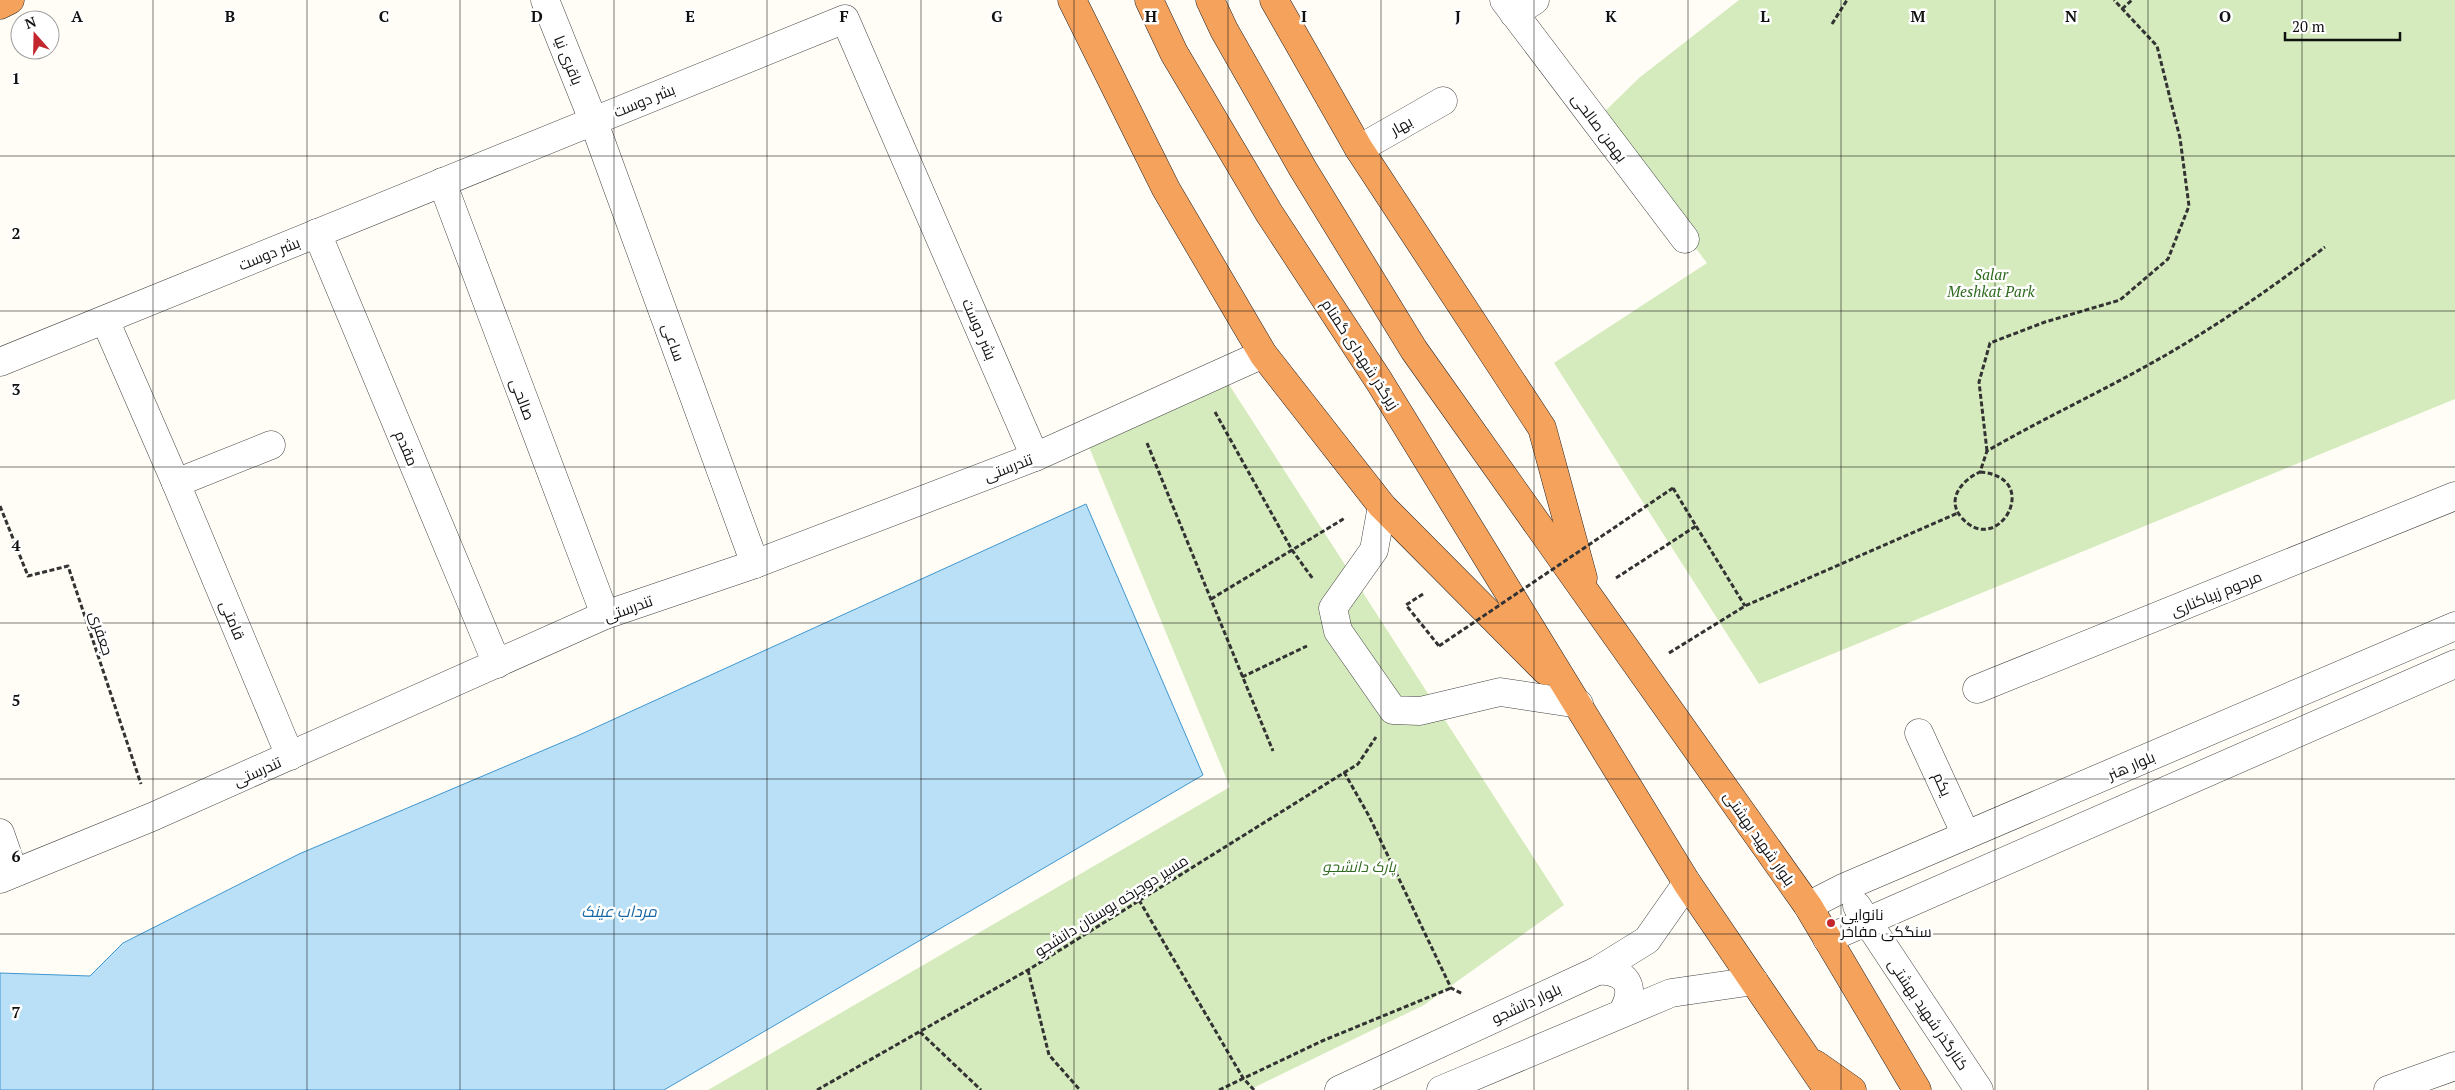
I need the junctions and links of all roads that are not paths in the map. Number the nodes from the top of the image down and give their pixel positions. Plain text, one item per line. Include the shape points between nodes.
1 (10, 0) edge
2 (545, 0) edge
3 (1072, 0) edge
4 (1149, 0) edge
5 (1210, 0) edge
6 (1274, 0) edge
7 (0, 5) edge
8 (1518, 5) edge
9 (1442, 101) dead end
10 (593, 120) junction
11 (1359, 149) junction
12 (442, 182) junction
13 (317, 233) junction
14 (1685, 240) dead end
15 (105, 320) junction
16 (1263, 354) junction
17 (0, 362) edge
18 (270, 445) dead end
19 (1035, 457) junction
20 (176, 483) junction
21 (2455, 496) edge
22 (1379, 502) junction
23 (755, 564) junction
24 (1588, 596) junction
25 (605, 615) junction
26 (2455, 626) edge
27 (2368, 663) junction
28 (497, 664) junction
29 (2455, 664) edge
30 (1976, 689) dead end
31 (2382, 695) junction
32 (1579, 704) junction
33 (1920, 733) dead end
34 (290, 756) junction
35 (0, 833) edge
36 (1966, 835) junction
37 (7, 876) edge
38 (1687, 883) junction
39 (1845, 887) junction
40 (1808, 906) junction
41 (1866, 920) junction
42 (1827, 939) junction
43 (1597, 971) junction
44 (1754, 981) junction
45 (1622, 1012) junction
46 (1806, 1057) junction
47 (2455, 1066) edge
48 (1339, 1090) edge
49 (1441, 1090) edge
50 (1828, 1090) edge
51 (1852, 1090) edge
52 (1917, 1090) edge
53 (1979, 1090) edge
54 (2388, 1090) edge

1 - 7 highway
2 - 10 street, باقری نیا
3 - 16 highway via 1166,189
4 - 32 highway, زیرگذر شهدای گمنام via 1174,53 1269,213 1379,381
5 - 24 highway via 1303,169 1414,350
6 - 11 highway
8 - 14 street, بهمن صالحی
9 - 11 street, بهار
10 - 12 street, بشر دوست
10 - 19 street, بشر دوست via 845,18
10 - 23 street, ساعی
11 - 24 highway via 1542,428
12 - 13 street, بشر دوست
12 - 25 street, صالحی
13 - 15 street, بشر دوست
13 - 28 street, مقدم
15 - 17 street, بشر دوست
15 - 20 street, قامتی
16 - 19 street, تندرستی
16 - 22 highway
18 - 20 street
19 - 23 street, تندرستی
20 - 34 street, قامتی
21 - 30 street, مرحوم زیباکناری
22 - 32 highway
22 - 32 street via 1374,550 1333,608 1338,631 1393,710 1420,711 1500,692
23 - 25 street, تندرستی
24 - 40 highway, بلوار شهید بهشتی
25 - 28 street, تندرستی
26 - 27 street, بلوار هنر
27 - 31 street
27 - 36 street, بلوار هنر
28 - 34 street, تندرستی
29 - 31 street
31 - 41 street
32 - 38 highway
33 - 36 street, یکم
34 - 37 street, تندرستی
35 - 37 street
36 - 39 street, بلوار هنر
38 - 43 street, بلوار دانشجو via 1647,940
38 - 44 highway
39 - 40 street, بلوار هنر
39 - 41 street, کنارگذر شهید بهشتی
40 - 42 highway, بلوار شهید بهشتی
41 - 42 street
41 - 53 street, کنارگذر شهید بهشتی
42 - 52 highway, بلوار شهید بهشتی
43 - 45 street via 1611,970 1622,976 1629,987 1629,1001
43 - 48 street, بلوار دانشجو
44 - 45 street via 1670,993
44 - 46 highway
45 - 49 street
46 - 50 highway
46 - 51 highway
47 - 54 street

